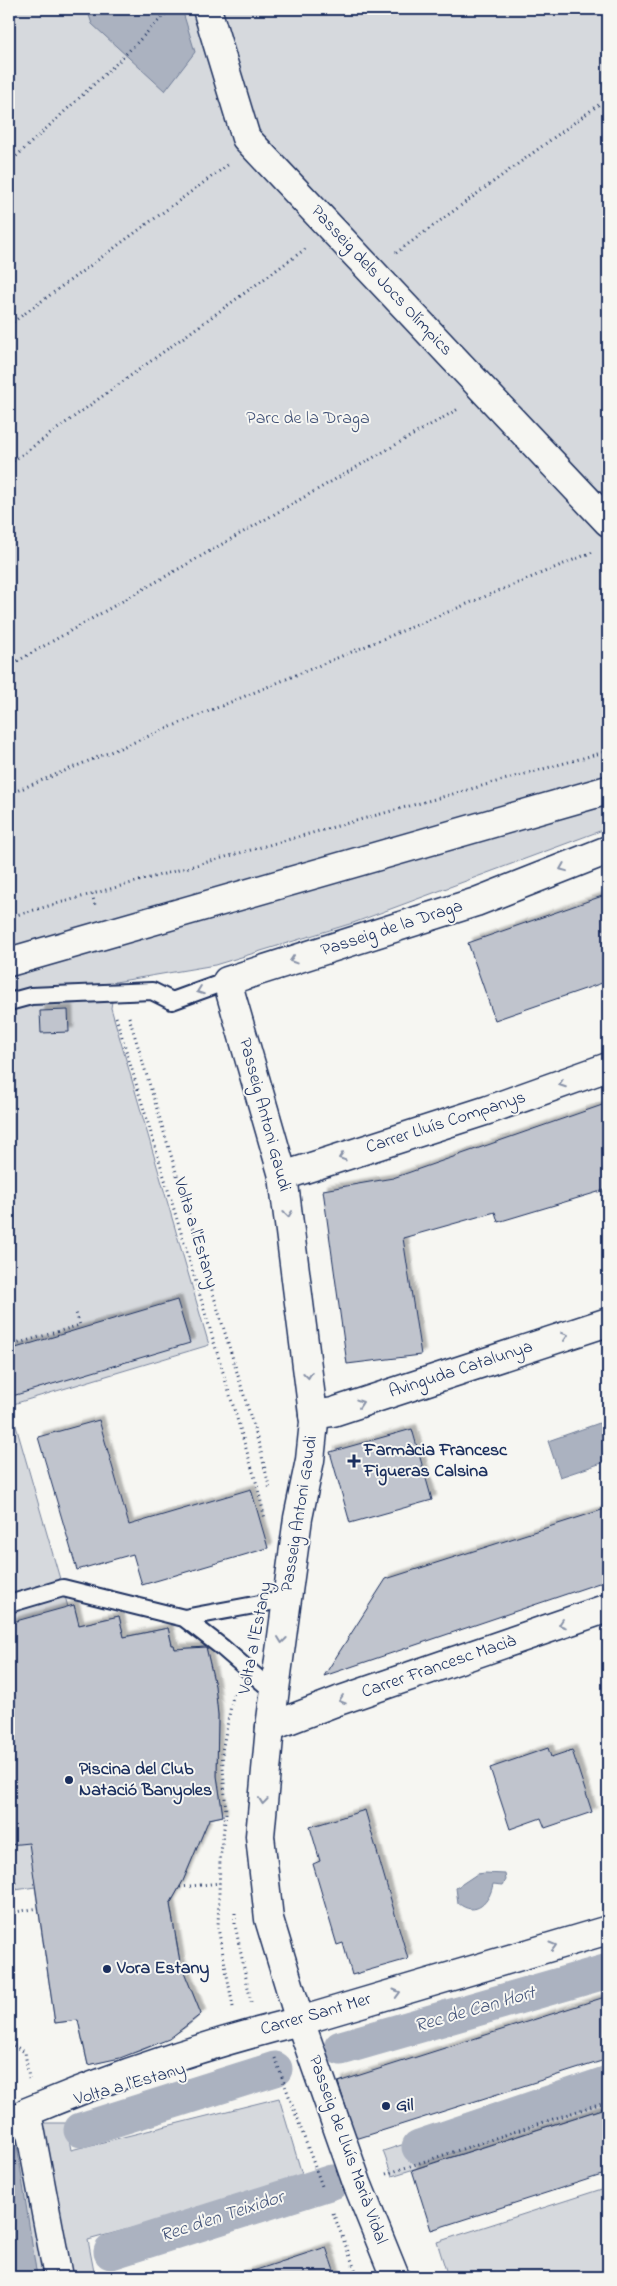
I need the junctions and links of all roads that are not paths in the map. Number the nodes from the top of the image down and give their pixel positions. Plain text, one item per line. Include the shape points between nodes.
1 (207, 9) edge
2 (608, 522) edge
3 (608, 790) edge
4 (608, 850) edge
5 (9, 962) edge
6 (227, 981) junction
7 (9, 1002) edge
8 (608, 1067) edge
9 (283, 1176) junction
10 (608, 1322) edge
11 (313, 1415) junction
12 (287, 1599) junction
13 (9, 1604) edge
14 (608, 1608) edge
15 (184, 1618) junction
16 (275, 1692) junction
17 (270, 1727) junction
18 (608, 1930) edge
19 (300, 2021) junction
20 (58, 2277) edge
21 (395, 2277) edge

1 - 2 street, Passeig dels Jocs Olímpics via 246,138
3 - 5 street
4 -> 6 street, Passeig de la Draga via 476,902
6 -> 7 lane, Passeig de la Draga via 172,1001 152,991 31,996
6 - 9 street, Passeig Antoni Gaudi
8 -> 9 street, Carrer Lluís Companys via 488,1110
9 -> 11 street, Passeig Antoni Gaudi
11 -> 10 street, Avinguda Catalunya via 333,1412
11 - 12 street, Passeig Antoni Gaudi via 310,1460
12 - 15 lane
12 -> 16 street, Passeig Antoni Gaudi
13 - 15 lane via 63,1588
14 -> 17 street, Carrer Francesc Macià
15 - 16 lane
16 - 17 street, Passeig Antoni Gaudi
17 -> 19 street, Passeig Antoni Gaudi via 260,1836 269,1919
19 -> 18 street, Carrer Sant Mer
19 - 20 street, Carrer Sant Mer via 236,2037 69,2094 28,2099
19 - 21 street, Passeig de Lluís Marià Vidal via 357,2183

